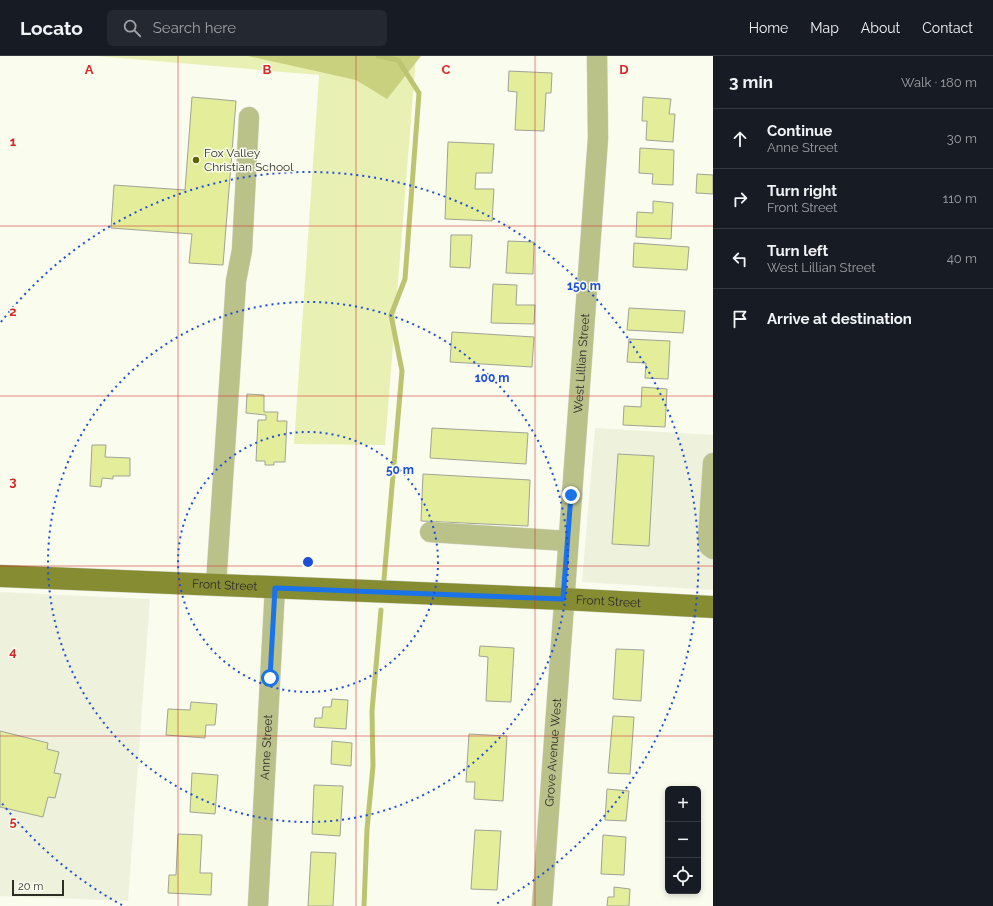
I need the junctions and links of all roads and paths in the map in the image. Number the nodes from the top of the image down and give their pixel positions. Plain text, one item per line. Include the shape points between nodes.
1 (598, 56) edge
2 (249, 117) dead end
3 (713, 463) edge
4 (430, 532) dead end
5 (567, 541) junction
6 (713, 549) edge
7 (0, 576) edge
8 (216, 585) junction
9 (275, 588) junction
10 (563, 599) junction
11 (713, 607) edge
12 (258, 906) edge
13 (542, 906) edge

1 - 5 street, West Lillian Street via 598,138
2 - 8 street via 242,250 236,281
3 - 6 street via 708,539 709,546
4 - 5 street
5 - 10 street, West Lillian Street
7 - 8 main road, Front Street
8 - 9 main road, Front Street
9 - 10 main road, Front Street
9 - 12 street, Anne Street
10 - 11 main road, Front Street
10 - 13 street, Grove Avenue West

